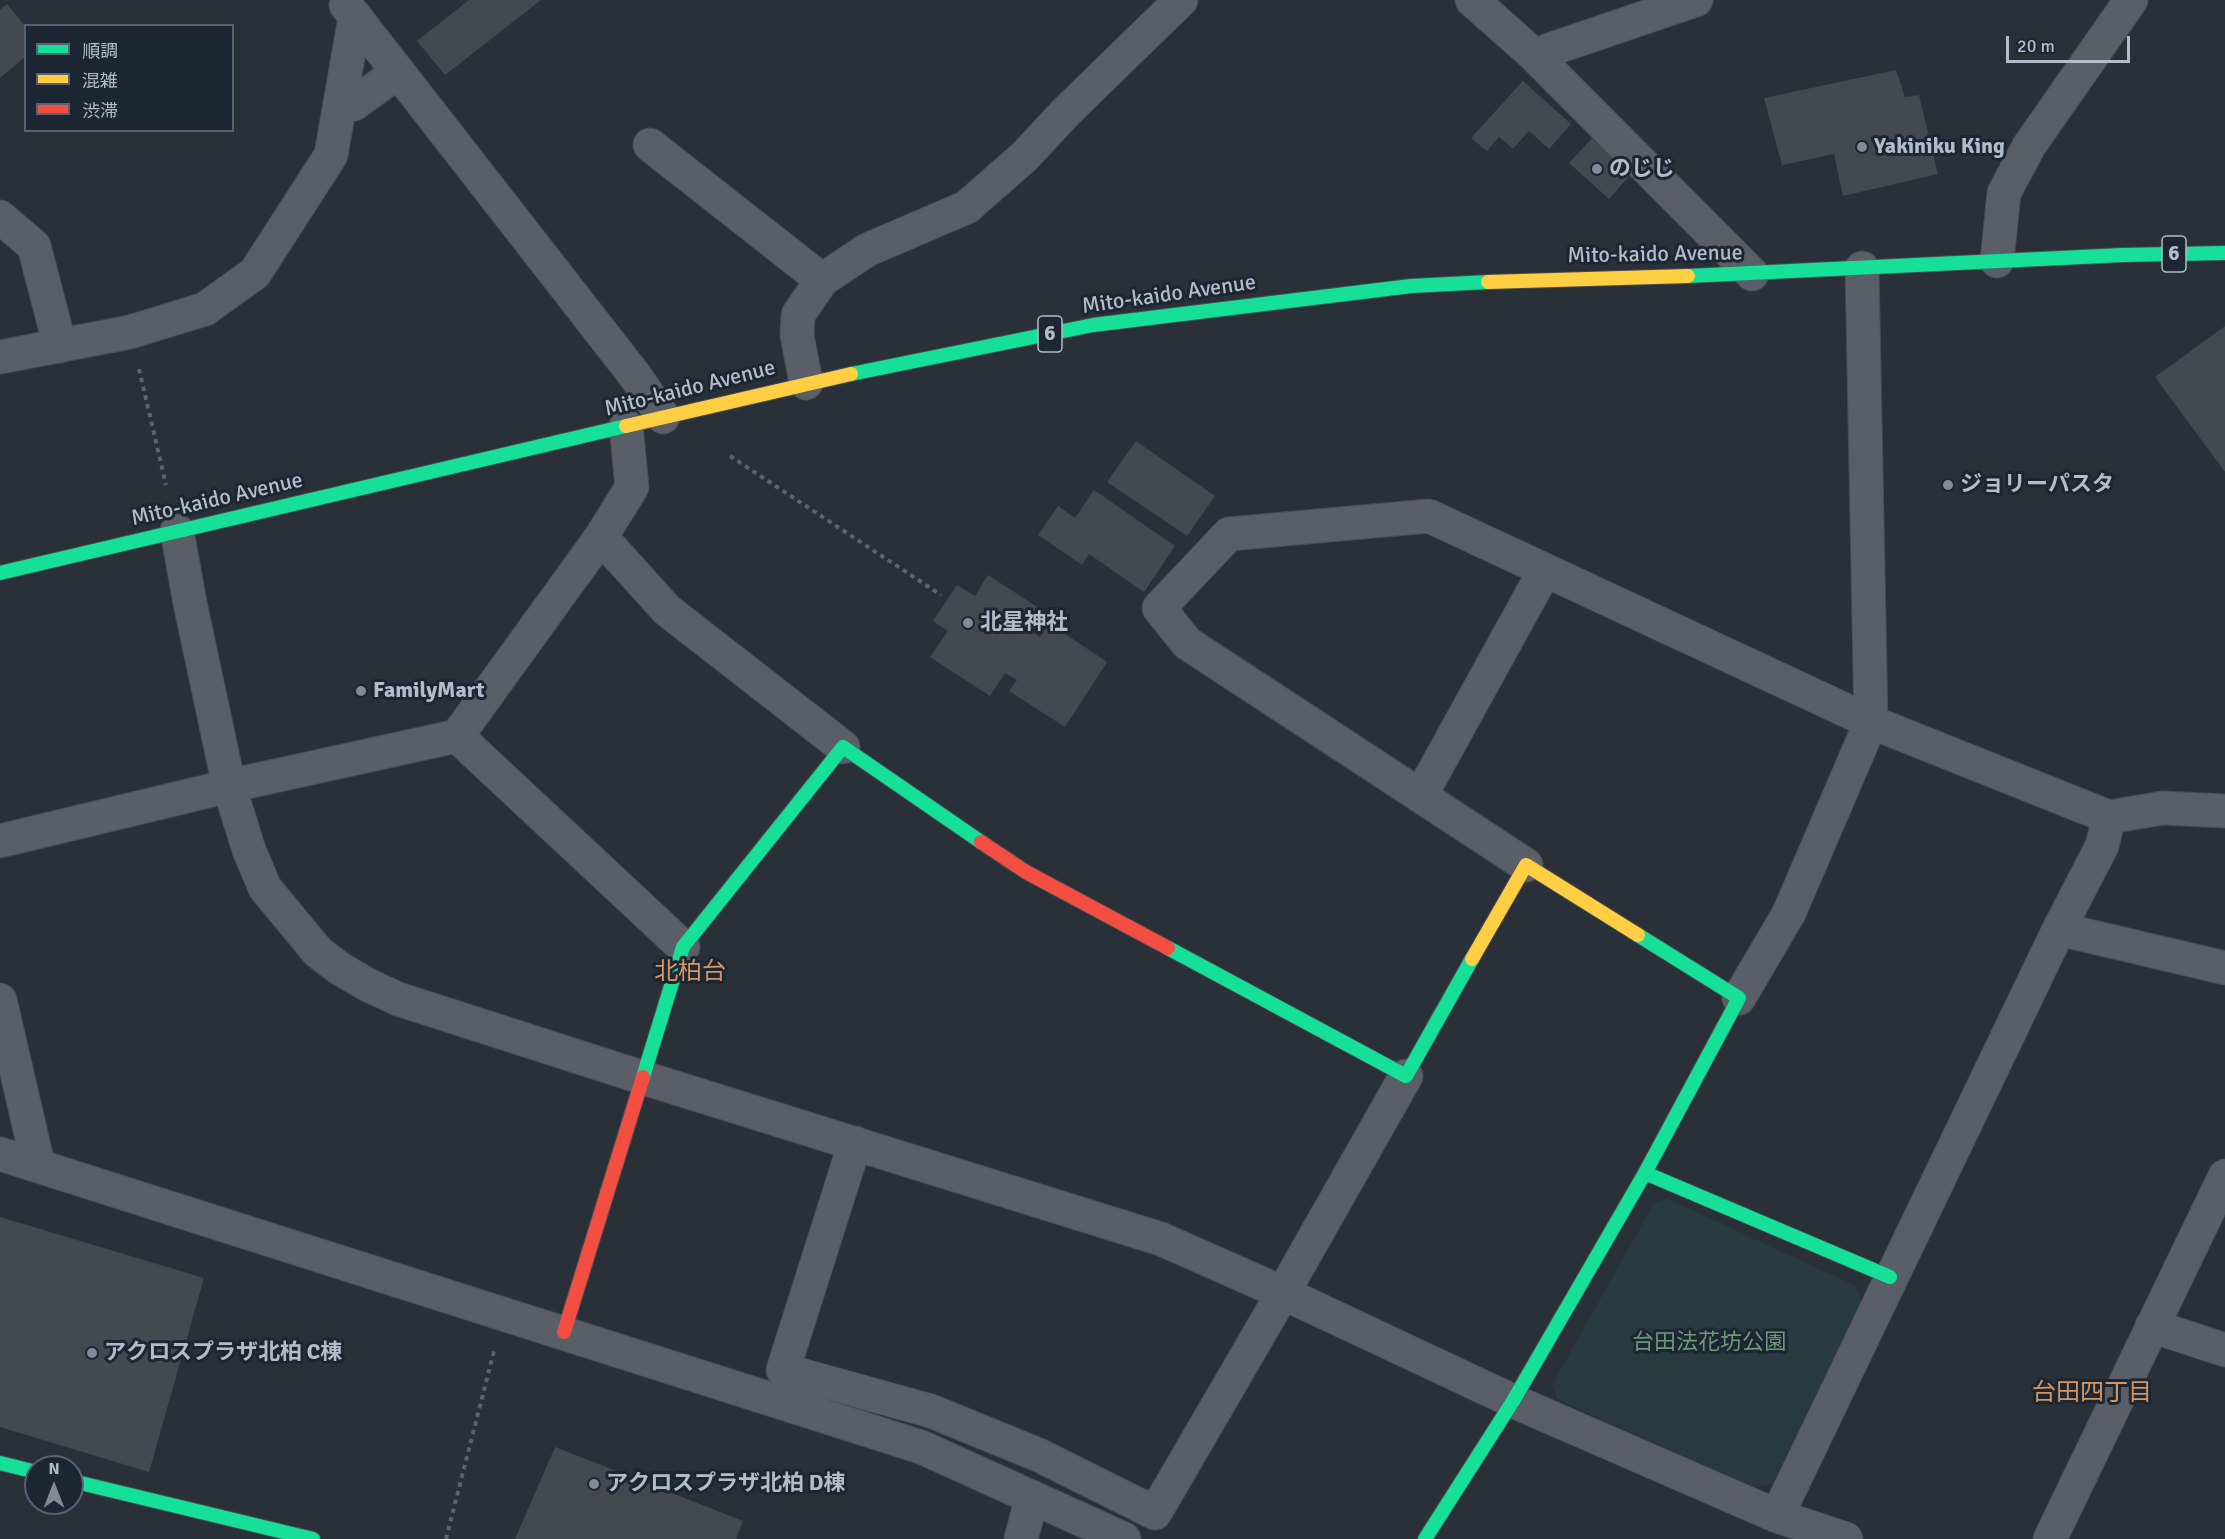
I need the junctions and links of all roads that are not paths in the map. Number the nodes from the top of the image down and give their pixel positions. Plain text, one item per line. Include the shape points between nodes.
1 (1181, 0) edge
2 (1472, 0) edge
3 (1696, 0) edge
4 (2131, 0) edge
5 (348, 8) edge
6 (1534, 55) junction
7 (398, 72) junction
8 (340, 107) junction
9 (651, 145) dead end
10 (0, 217) edge
11 (2225, 253) edge
12 (1997, 261) junction
13 (1862, 268) junction
14 (1752, 274) junction
15 (822, 280) junction
16 (60, 346) junction
17 (0, 357) edge
18 (806, 383) junction
19 (663, 417) junction
20 (626, 426) junction
21 (177, 531) junction
22 (601, 537) junction
23 (1545, 570) junction
24 (0, 573) edge
25 (1871, 722) junction
26 (457, 736) junction
27 (843, 747) junction
28 (229, 786) junction
29 (1421, 795) junction
30 (2225, 811) edge
31 (2109, 817) junction
32 (0, 841) edge
33 (1526, 866) junction
34 (2059, 929) junction
35 (683, 947) junction
36 (2225, 968) edge
37 (1739, 998) junction
38 (0, 1000) edge
39 (1406, 1076) junction
40 (644, 1078) junction
41 (855, 1143) junction
42 (0, 1154) edge
43 (38, 1164) junction
44 (1645, 1173) junction
45 (2225, 1176) edge
46 (1890, 1277) junction
47 (1283, 1293) junction
48 (2152, 1326) junction
49 (564, 1332) junction
50 (2225, 1350) edge
51 (1513, 1401) junction
52 (0, 1463) edge
53 (24, 1469) edge
54 (84, 1484) edge
55 (1028, 1515) edge
56 (1777, 1516) junction
57 (313, 1539) edge
58 (1124, 1539) edge
59 (1425, 1539) edge
60 (1846, 1539) edge
61 (2050, 1539) edge

1 - 15 street via 1025,156 967,207 867,249
2 - 6 street
3 - 6 street
4 - 12 street via 2030,146 2004,193
5 - 7 street
5 - 8 street
6 - 14 street
7 - 8 street via 354,104
7 - 19 street
8 - 16 street via 332,155 255,273 206,309 130,332
9 - 15 street
10 - 16 street via 34,246
11 - 12 main road, Mito-kaido Avenue / 6
12 - 13 main road, Mito-kaido Avenue / 6
13 - 14 main road, Mito-kaido Avenue / 6
13 - 25 street
14 - 18 main road, Mito-kaido Avenue / 6 via 1411,286 1093,325
15 - 18 street via 798,315 797,334
16 - 17 street
18 - 19 main road, Mito-kaido Avenue / 6
19 - 20 main road, Mito-kaido Avenue / 6
20 - 21 main road, Mito-kaido Avenue / 6
20 - 22 street via 633,487
21 - 24 main road, Mito-kaido Avenue / 6
21 - 28 street
22 - 26 street
22 - 27 street via 667,610
23 - 25 street
23 - 29 street
23 - 29 street via 1429,516 1229,534 1159,608 1187,643
25 - 31 street
25 - 37 street via 1789,913
26 - 28 street
26 - 35 street
27 - 35 main road
27 - 39 main road via 1026,872
28 - 32 street
28 - 40 street via 265,888 318,952 339,968 398,999
29 - 33 street
30 - 31 street via 2163,808
31 - 34 street via 2102,846
33 - 37 main road
33 - 39 main road
34 - 36 street
34 - 46 street
35 - 40 main road
37 - 44 main road
38 - 43 street
39 - 47 street
40 - 41 street
40 - 49 main road
41 - 47 street via 1161,1239
41 - 47 street via 783,1370 931,1411 1041,1456 1155,1513
42 - 43 street
43 - 49 street
44 - 46 main road
44 - 51 main road
45 - 48 street
46 - 56 street
47 - 51 street
48 - 50 street
48 - 61 street
49 - 55 street via 921,1447
51 - 56 street
51 - 59 main road
52 - 53 main road
54 - 57 main road
55 - 58 street
56 - 60 street

